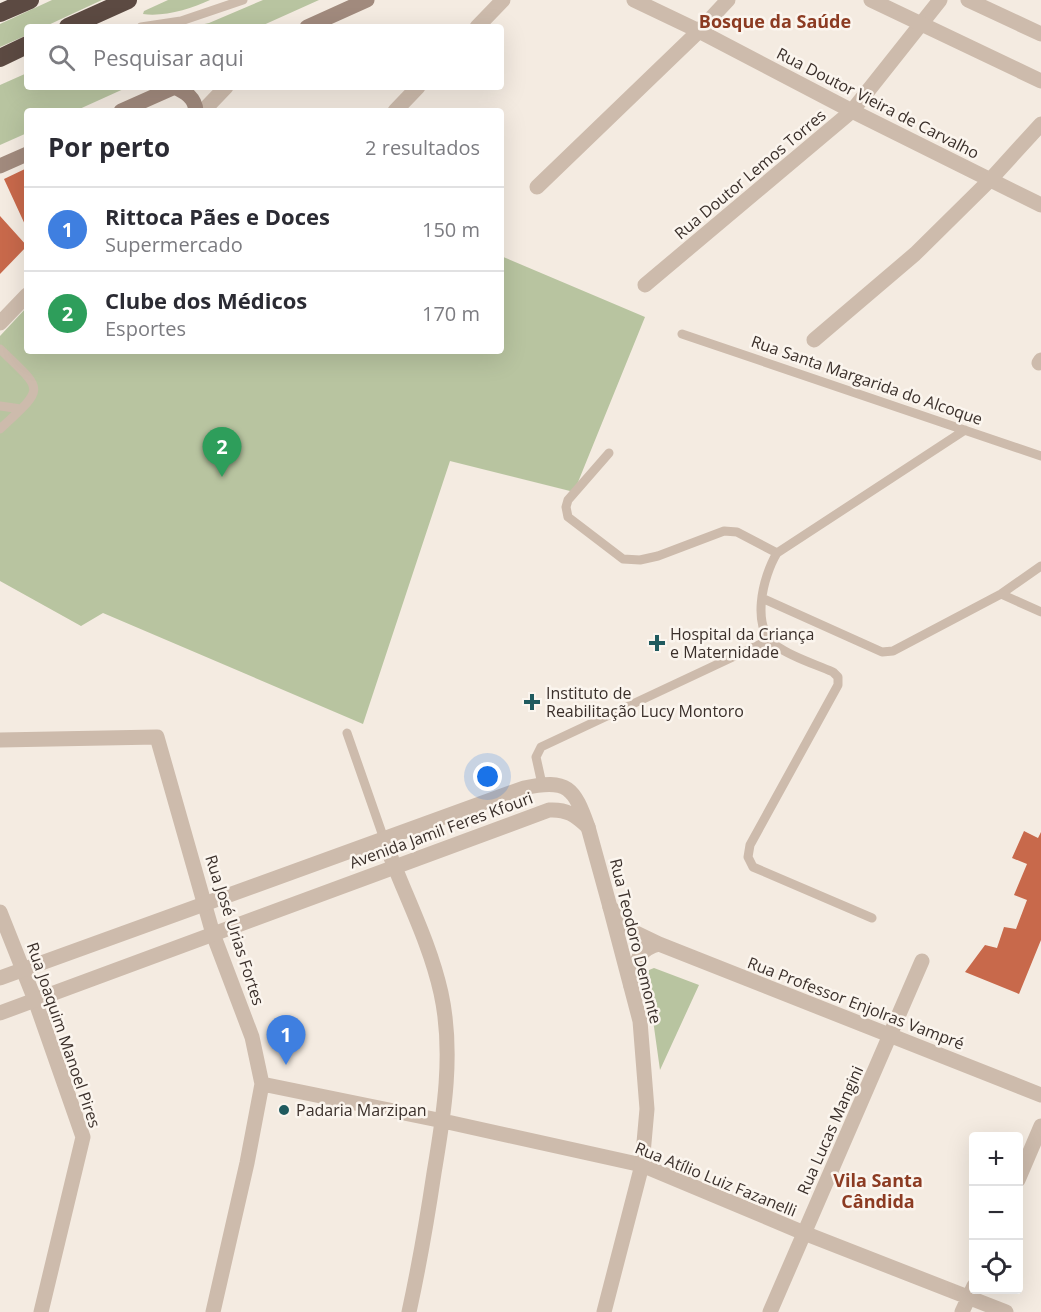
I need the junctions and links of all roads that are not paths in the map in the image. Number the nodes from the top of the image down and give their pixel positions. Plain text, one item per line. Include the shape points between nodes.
1 (30, 0) edge
2 (128, 0) edge
3 (243, 0) edge
4 (367, 0) edge
5 (503, 0) edge
6 (634, 0) edge
7 (728, 0) edge
8 (871, 0) edge
9 (940, 0) edge
10 (968, 0) edge
11 (0, 14) edge
12 (75, 24) edge
13 (161, 24) edge
14 (314, 24) edge
15 (480, 24) edge
16 (920, 24) junction
17 (699, 31) junction
18 (1041, 34) edge
19 (24, 47) edge
20 (24, 56) edge
21 (0, 60) edge
22 (1041, 81) edge
23 (167, 90) edge
24 (182, 90) edge
25 (223, 90) edge
26 (415, 90) edge
27 (128, 108) edge
28 (195, 108) edge
29 (206, 108) edge
30 (398, 108) edge
31 (852, 111) junction
32 (1041, 124) edge
33 (24, 154) edge
34 (0, 166) edge
35 (990, 180) junction
36 (537, 187) dead end
37 (1041, 205) edge
38 (645, 285) dead end
39 (24, 298) edge
40 (0, 323) edge
41 (682, 333) dead end
42 (814, 340) dead end
43 (0, 349) edge
44 (0, 406) edge
45 (21, 409) junction
46 (0, 429) edge
47 (965, 430) junction
48 (609, 453) dead end
49 (1041, 456) edge
50 (777, 553) junction
51 (1041, 566) edge
52 (1001, 594) junction
53 (762, 598) junction
54 (1041, 612) edge
55 (769, 640) junction
56 (347, 733) dead end
57 (0, 740) edge
58 (542, 784) junction
59 (588, 827) junction
60 (384, 839) junction
61 (394, 867) junction
62 (205, 904) junction
63 (610, 907) junction
64 (0, 912) edge
65 (872, 918) dead end
66 (213, 934) junction
67 (658, 944) junction
68 (922, 961) dead end
69 (24, 970) junction
70 (0, 978) edge
71 (631, 986) junction
72 (35, 1000) junction
73 (0, 1013) edge
74 (891, 1035) junction
75 (262, 1084) junction
76 (1041, 1095) edge
77 (443, 1121) junction
78 (1041, 1126) edge
79 (642, 1166) junction
80 (1023, 1167) edge
81 (804, 1233) junction
82 (968, 1299) edge
83 (41, 1312) edge
84 (213, 1312) edge
85 (409, 1312) edge
86 (604, 1312) edge
87 (770, 1312) edge
88 (1006, 1312) edge

1 - 11 highway
2 - 12 highway
3 - 13 lane
4 - 14 main road
5 - 15 street
6 - 17 street, Rua Doutor Vieira de Carvalho
7 - 17 street
8 - 16 street
9 - 16 street, Rua Doutor Lemos Torres
10 - 18 street
16 - 22 street
16 - 31 street, Rua Doutor Lemos Torres
17 - 31 street, Rua Doutor Vieira de Carvalho
17 - 36 street
19 - 21 highway
20 - 21 lane
23 - 27 main road
24 - 28 main road via 191,97
25 - 29 street
26 - 30 street
31 - 35 street, Rua Doutor Vieira de Carvalho
31 - 38 street, Rua Doutor Lemos Torres
32 - 35 street
33 - 34 main road
35 - 37 street, Rua Doutor Vieira de Carvalho
35 - 42 street via 915,254
39 - 40 street
41 - 47 lane, Rua Santa Margarida do Alcoque
43 - 45 lane via 33,381 33,396
44 - 45 lane
45 - 46 lane
47 - 49 lane, Rua Santa Margarida do Alcoque
47 - 50 lane
48 - 50 lane via 566,507 568,517 623,559 658,556 724,531 737,532
50 - 53 lane via 770,564
51 - 52 lane
52 - 53 lane via 893,651 882,652
52 - 54 lane
53 - 55 lane via 763,629
55 - 58 lane via 541,747 536,757
55 - 65 lane via 833,672 838,685 750,845 748,857 753,867
56 - 60 lane
57 - 62 street, Rua José Urias Fortes via 157,737
58 - 59 street, Avenida Jamil Feres Kfouri via 561,785 571,791
58 - 60 street, Avenida Jamil Feres Kfouri
59 - 61 street, Avenida Jamil Feres Kfouri via 563,809 549,810
59 - 63 street, Rua Teodoro Demonte
60 - 61 street
60 - 62 street, Avenida Jamil Feres Kfouri
61 - 66 street, Avenida Jamil Feres Kfouri
61 - 77 street via 429,951 441,993 448,1041
62 - 66 street, Rua José Urias Fortes
62 - 69 street, Avenida Jamil Feres Kfouri
63 - 67 street, Rua Professor Enjolras Vampré via 634,932
63 - 71 street, Rua Teodoro Demonte
64 - 69 street, Rua Joaquim Manoel Pires
66 - 72 street, Avenida Jamil Feres Kfouri
66 - 75 street, Rua José Urias Fortes via 252,1037
67 - 71 street via 647,947 638,957
67 - 74 street, Rua Professor Enjolras Vampré
68 - 74 street, Rua Lucas Mangini
69 - 70 street, Avenida Jamil Feres Kfouri
69 - 72 street, Rua Joaquim Manoel Pires
71 - 79 street, Rua Teodoro Demonte via 640,1022 648,1108
72 - 73 street, Avenida Jamil Feres Kfouri
72 - 83 street, Rua Joaquim Manoel Pires via 83,1137
74 - 76 street, Rua Professor Enjolras Vampré
74 - 81 street, Rua Lucas Mangini
75 - 77 street, Rua Atílio Luiz Fazanelli
75 - 84 street, Rua José Urias Fortes
77 - 79 street, Rua Atílio Luiz Fazanelli
77 - 85 street
78 - 80 street
79 - 81 street, Rua Atílio Luiz Fazanelli
79 - 86 street, Rua Teodoro Demonte
81 - 82 street, Rua Atílio Luiz Fazanelli
81 - 87 street, Rua Lucas Mangini
82 - 88 street, Rua Atílio Luiz Fazanelli

